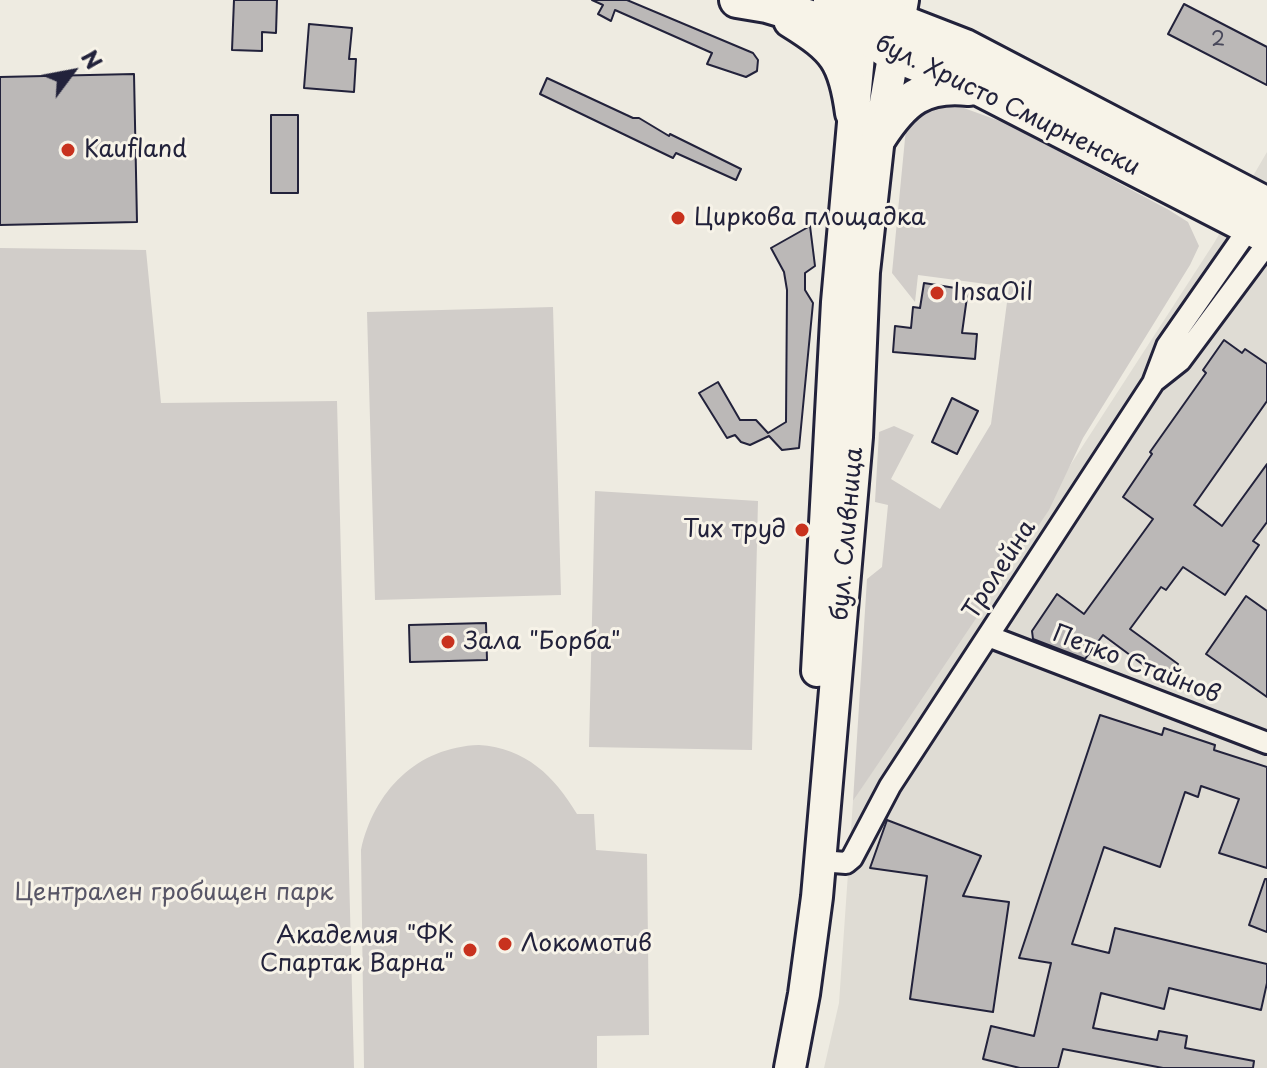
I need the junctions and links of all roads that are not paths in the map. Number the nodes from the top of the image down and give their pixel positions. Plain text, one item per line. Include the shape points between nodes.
1 (831, 0) edge
2 (752, 3) edge
3 (866, 14) edge
4 (903, 19) edge
5 (981, 89) junction
6 (853, 113) junction
7 (879, 137) junction
8 (1264, 220) edge
9 (988, 636) junction
10 (1267, 743) edge
11 (820, 861) junction
12 (771, 1068) edge
13 (790, 1068) edge

1 - 3 main road, бул. Христо Смирненски
2 - 3 main road, бул. Христо Смирненски
2 - 6 main road via 809,31 834,53 848,78
3 - 4 main road, бул. Христо Смирненски
3 - 6 main road, бул. Сливница
4 - 5 main road, бул. Христо Смирненски
4 - 7 main road, бул. Сливница
4 - 8 main road, бул. Христо Смирненски via 965,47
5 - 7 main road via 950,86 923,92 903,105
5 - 8 main road, бул. Христо Смирненски
6 - 12 main road, бул. Сливница via 799,897
7 - 11 main road, бул. Сливница
8 - 9 street, Тролейна via 1167,346 1153,383
9 - 10 street, Петко Стайнов
9 - 11 street, Тролейна via 890,786 849,861
11 - 13 main road, бул. Сливница

